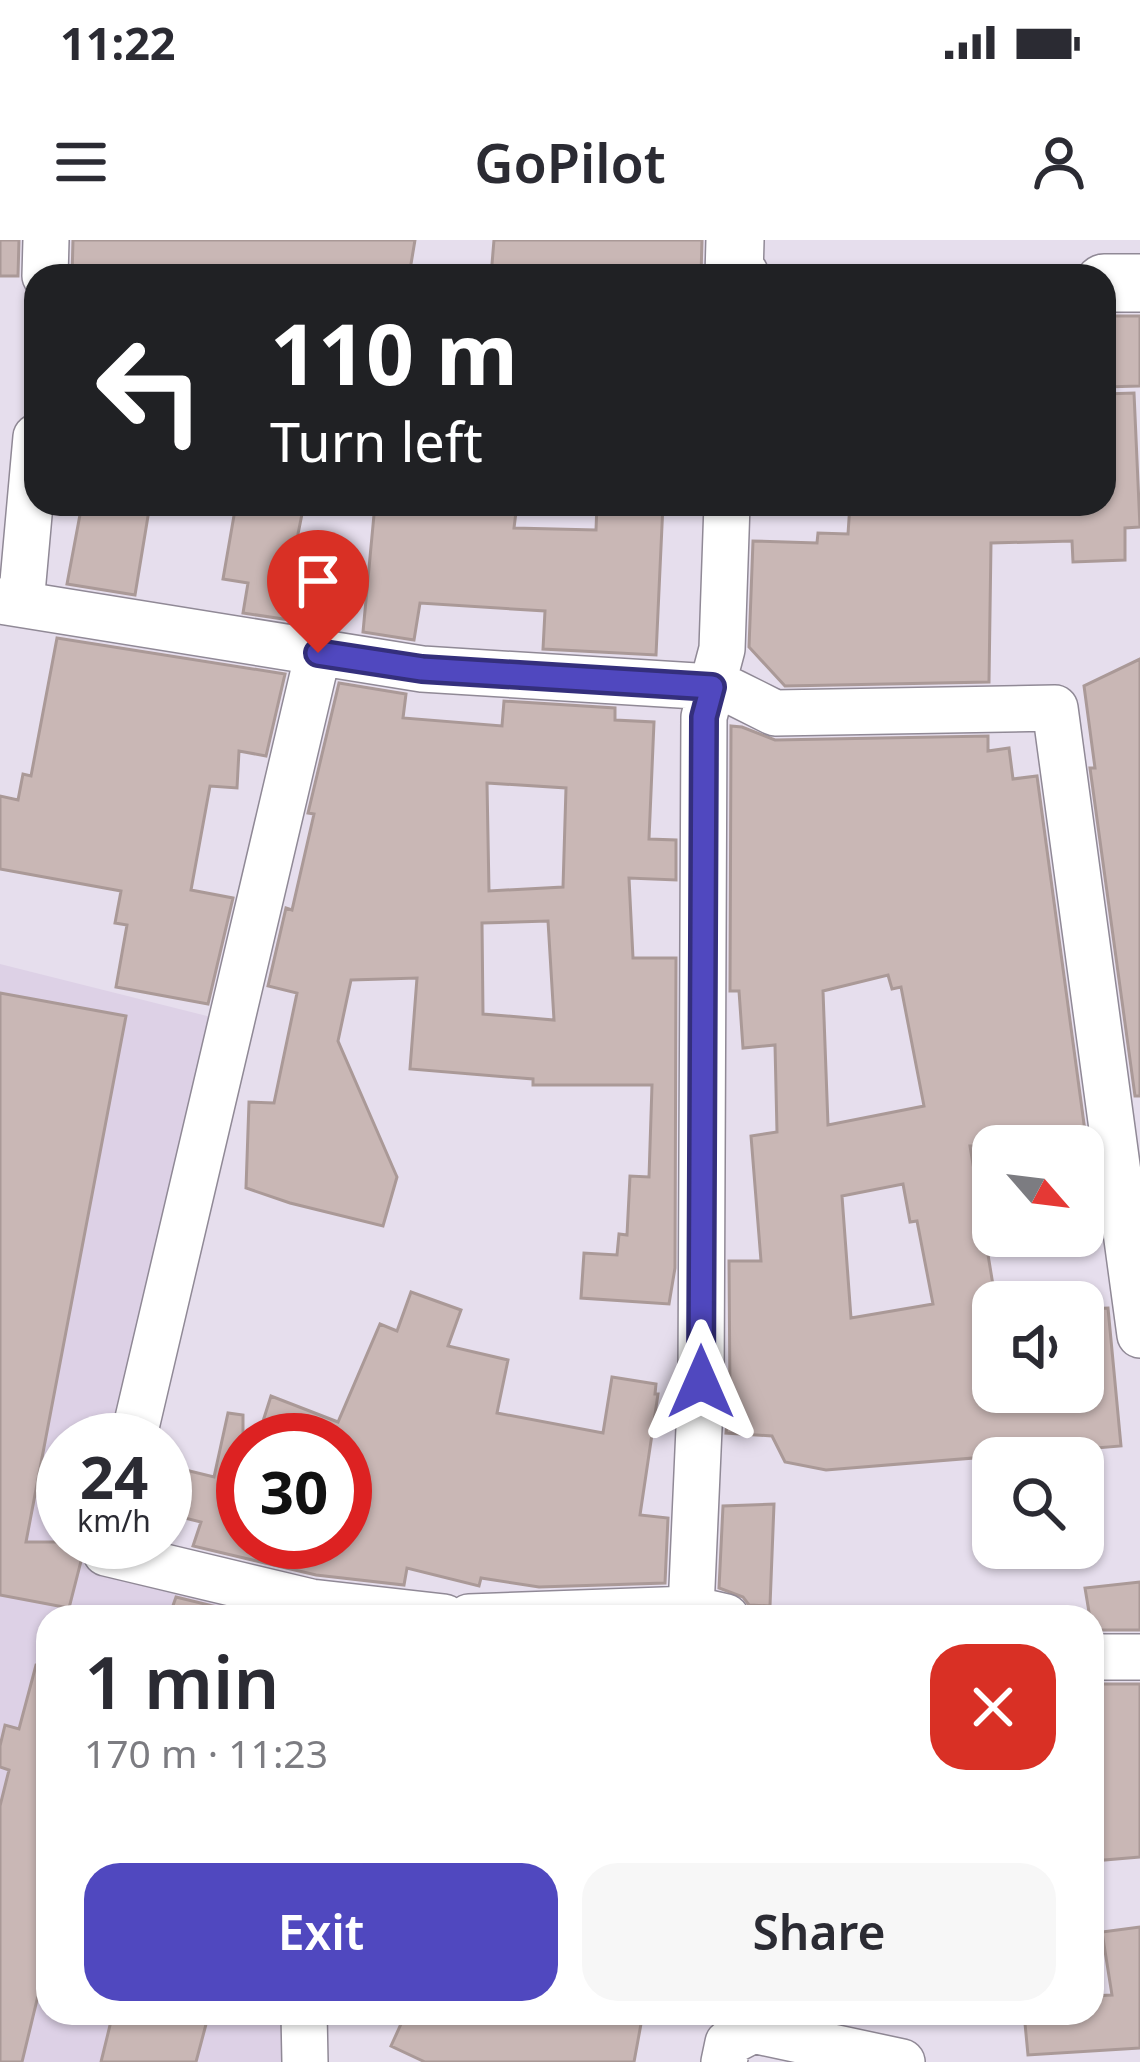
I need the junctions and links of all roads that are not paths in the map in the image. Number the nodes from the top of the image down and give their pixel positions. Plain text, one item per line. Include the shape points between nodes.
1 (24, 513) edge
2 (727, 516) edge
3 (10, 603) edge
4 (318, 653) junction
5 (712, 687) junction
6 (1140, 1335) edge
7 (139, 1413) edge
8 (173, 1569) edge
9 (338, 1605) edge
10 (709, 1605) edge
11 (1104, 1657) edge
12 (1140, 1657) edge
13 (304, 2025) edge
14 (305, 2062) edge
15 (724, 2062) edge
16 (902, 2062) edge

1 - 3 street
2 - 5 street via 722,649
3 - 4 street
4 - 5 street via 422,669
4 - 7 street
5 - 6 street via 775,713 1055,708
5 - 10 street via 704,717 701,1382
8 - 9 street
11 - 12 street
13 - 14 street
15 - 16 street via 728,2043 753,2030

